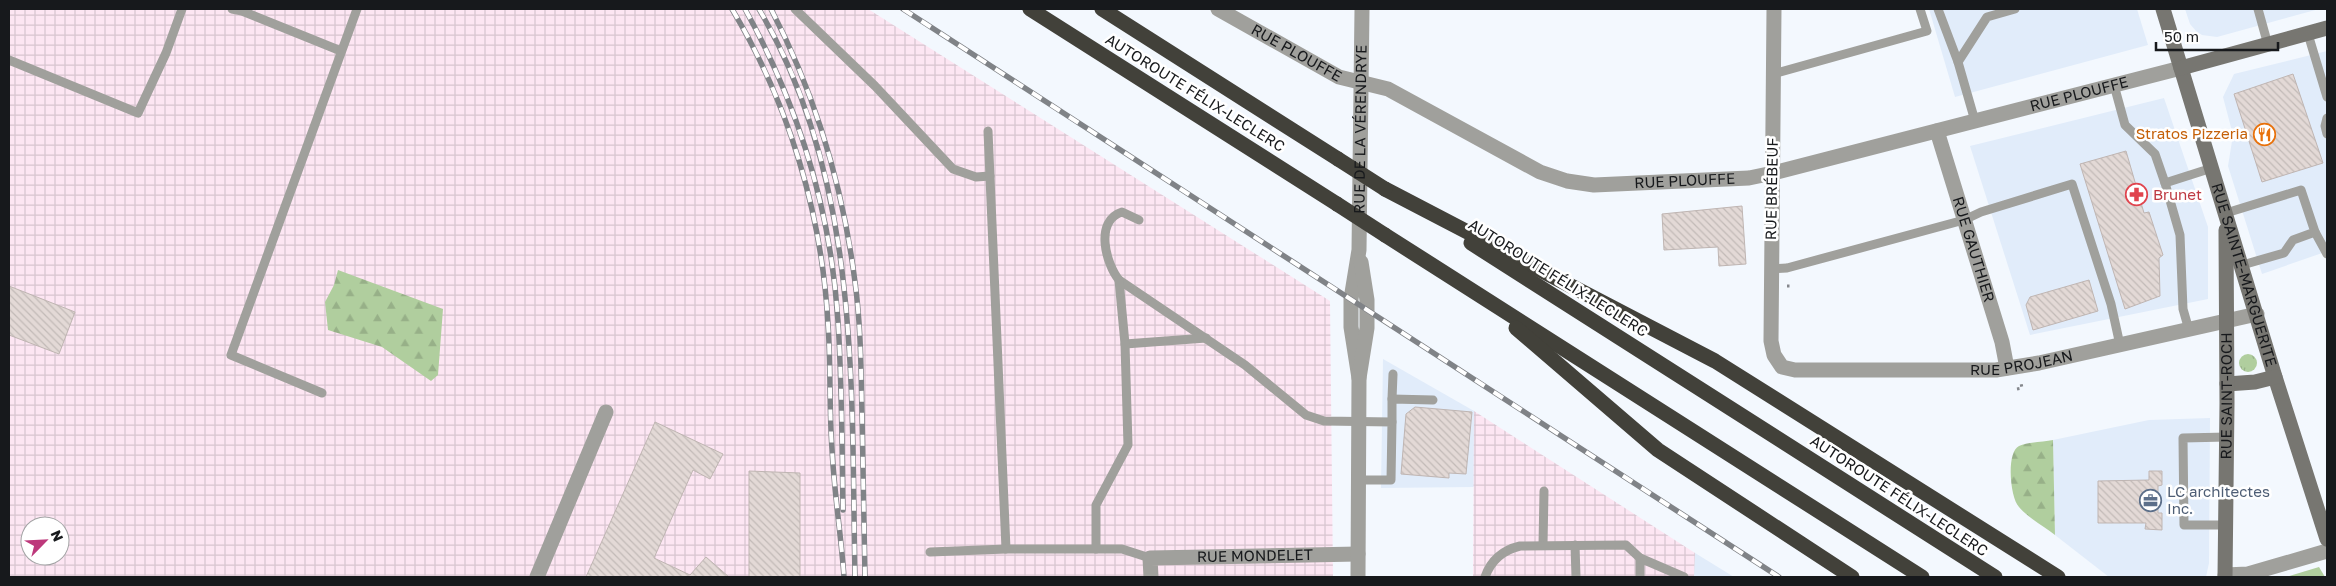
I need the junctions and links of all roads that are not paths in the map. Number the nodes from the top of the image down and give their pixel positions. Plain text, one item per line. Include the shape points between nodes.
1 (182, 9) edge
2 (232, 9) edge
3 (356, 9) edge
4 (795, 9) edge
5 (1030, 9) edge
6 (1102, 9) edge
7 (1218, 9) edge
8 (1362, 9) edge
9 (1774, 9) edge
10 (1920, 9) edge
11 (1938, 9) edge
12 (2015, 9) edge
13 (2162, 9) edge
14 (2258, 9) edge
15 (2327, 28) edge
16 (2308, 34) junction
17 (2268, 45) junction
18 (341, 51) junction
19 (9, 60) edge
20 (1958, 62) junction
21 (2181, 68) junction
22 (1773, 74) junction
23 (1361, 82) junction
24 (2114, 85) junction
25 (2327, 97) edge
26 (2327, 118) edge
27 (1975, 121) junction
28 (988, 131) dead end
29 (1937, 131) junction
30 (2327, 134) edge
31 (2212, 168) junction
32 (1773, 174) junction
33 (990, 176) junction
34 (2165, 183) junction
35 (1385, 189) junction
36 (2226, 213) junction
37 (1139, 220) dead end
38 (1964, 220) junction
39 (2315, 232) junction
40 (2327, 254) edge
41 (2242, 266) junction
42 (2226, 268) junction
43 (1771, 269) junction
44 (1120, 280) junction
45 (1471, 290) junction
46 (2257, 314) junction
47 (2226, 322) junction
48 (2188, 330) junction
49 (1206, 338) junction
50 (1125, 344) junction
51 (2120, 345) junction
52 (1782, 367) joint
53 (2007, 368) junction
54 (1393, 374) dead end
55 (2275, 377) junction
56 (2227, 384) junction
57 (322, 393) dead end
58 (1392, 399) junction
59 (1433, 400) dead end
60 (606, 412) dead end
61 (1359, 422) junction
62 (1392, 422) junction
63 (2227, 437) junction
64 (1358, 480) junction
65 (1544, 491) dead end
66 (2226, 525) junction
67 (2327, 539) edge
68 (1543, 545) junction
69 (1575, 545) junction
70 (1006, 549) junction
71 (1096, 549) junction
72 (2327, 551) edge
73 (930, 552) dead end
74 (1358, 554) junction
75 (1150, 558) junction
76 (1640, 558) junction
77 (2225, 576) edge
78 (537, 577) edge
79 (1151, 577) edge
80 (1358, 577) edge
81 (1485, 577) edge
82 (1576, 577) edge
83 (1640, 577) edge
84 (1684, 577) edge
85 (1852, 577) edge
86 (1922, 577) edge
87 (1995, 577) edge
88 (2058, 577) edge

1 - 19 lane via 166,54 138,113
2 - 18 lane
3 - 18 lane
4 - 33 lane via 875,86 953,169 970,176
5 - 45 highway, AUTOROUTE FÉLIX-LECLERC, bridge
6 - 35 highway, AUTOROUTE FÉLIX-LECLERC, bridge
7 - 23 street, RUE PLOUFFE via 1339,77
8 - 23 street, RUE DE LA VÉRENDRYE
9 - 22 street, RUE BRÉBEUF
10 - 22 lane via 1927,31
11 - 20 lane
12 - 20 lane via 1987,18
13 - 21 street, RUE SAINTE-MARGUERITE
14 - 17 lane
15 - 16 street
16 - 17 street
16 - 25 lane
17 - 21 street
18 - 57 lane via 231,355
20 - 27 lane
21 - 24 street, RUE PLOUFFE
21 - 31 street, RUE SAINTE-MARGUERITE
22 - 32 street, RUE BRÉBEUF
23 - 32 street, RUE PLOUFFE via 1388,89 1522,163 1567,181 1613,185
23 - 61 street, RUE DE LA VÉRENDRYE via 1359,250 1368,328 1359,378
24 - 27 street, RUE PLOUFFE
24 - 34 lane via 2125,125 2156,154
26 - 30 lane
27 - 29 street, RUE PLOUFFE
28 - 33 lane
29 - 32 street, RUE PLOUFFE
29 - 38 street, RUE GAUTHIER
31 - 34 lane
31 - 36 street, RUE SAINTE-MARGUERITE
32 - 43 street, RUE BRÉBEUF
33 - 70 lane
34 - 48 lane via 2180,235 2183,309
35 - 87 highway, AUTOROUTE FÉLIX-LECLERC
35 - 88 highway via 1715,361
36 - 39 lane via 2301,190
36 - 41 street, RUE SAINTE-MARGUERITE
36 - 42 street, RUE SAINT-ROCH
37 - 44 lane via 1122,212 1108,224 1107,254 1113,272
38 - 43 lane via 1787,268
38 - 51 lane via 2072,184 2111,304
38 - 53 street, RUE GAUTHIER
39 - 40 lane
39 - 41 lane via 2293,240 2284,253
41 - 42 lane
41 - 46 street, RUE SAINTE-MARGUERITE
42 - 47 street, RUE SAINT-ROCH
43 - 52 street, RUE BRÉBEUF via 1772,344 1775,358
44 - 49 lane
44 - 50 lane
45 - 85 highway via 1658,450
45 - 86 highway, AUTOROUTE FÉLIX-LECLERC
46 - 47 street, RUE PROJEAN
46 - 55 street, RUE SAINTE-MARGUERITE
47 - 48 street, RUE PROJEAN
47 - 56 street, RUE SAINT-ROCH
48 - 51 street, RUE PROJEAN
49 - 50 lane
49 - 61 lane via 1245,364 1306,415 1324,421
50 - 71 lane via 1128,445 1096,505
51 - 53 street, RUE PROJEAN
52 - 53 street, RUE PROJEAN via 1795,370 1942,371
54 - 58 lane
55 - 56 street
55 - 67 street, RUE SAINTE-MARGUERITE
56 - 63 street, RUE SAINT-ROCH
58 - 59 lane
58 - 62 lane
60 - 78 street
61 - 62 lane
61 - 64 street, RUE DE LA VÉRENDRYE
62 - 64 lane via 1390,480
63 - 66 street, RUE SAINT-ROCH
63 - 66 lane via 2183,438 2184,525
64 - 74 street, RUE DE LA VÉRENDRYE
65 - 68 lane
66 - 77 street, RUE SAINT-ROCH
68 - 69 lane
68 - 81 lane via 1520,546 1504,552 1494,560
69 - 76 lane via 1626,545
69 - 82 lane
70 - 71 lane
70 - 73 lane
71 - 75 lane via 1122,549
72 - 77 street via 2248,574
74 - 75 street, RUE MONDELET
74 - 80 street, RUE DE LA VÉRENDRYE
75 - 79 street
76 - 83 lane
76 - 84 lane

